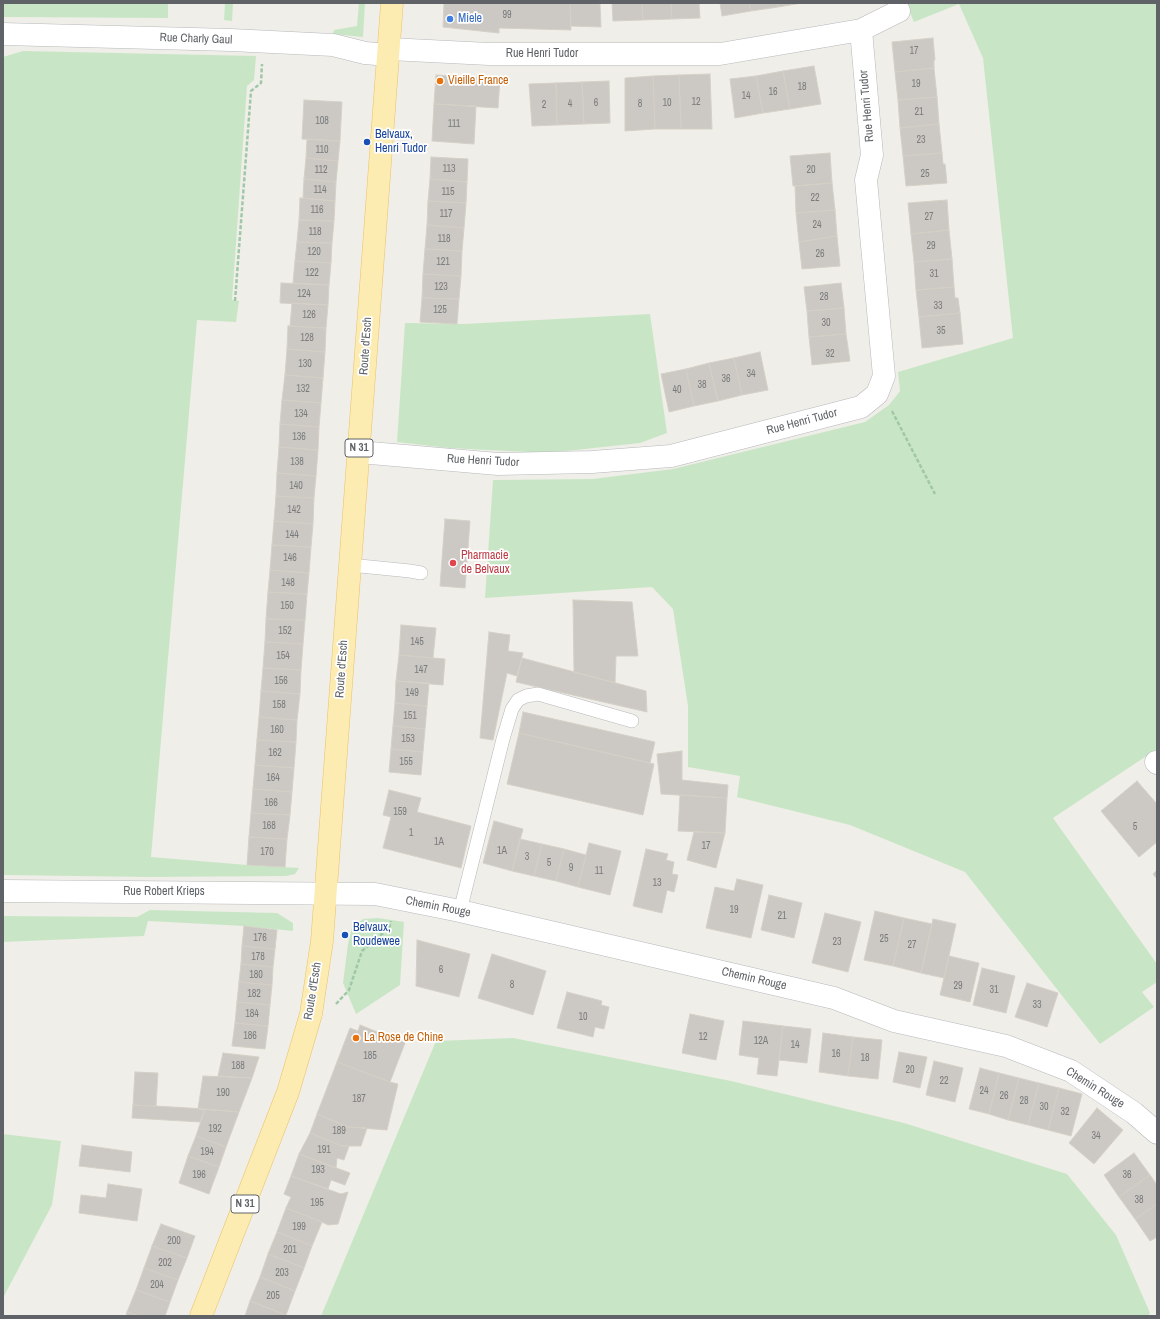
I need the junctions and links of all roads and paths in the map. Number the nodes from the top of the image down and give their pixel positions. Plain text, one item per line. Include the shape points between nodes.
1 (392, 3) edge
2 (899, 11) dead end
3 (861, 30) junction
4 (3, 34) edge
5 (262, 42) junction
6 (388, 52) junction
7 (235, 301) dead end
8 (877, 394) junction
9 (359, 452) junction
10 (935, 494) dead end
11 (350, 565) junction
12 (421, 573) dead end
13 (632, 722) dead end
14 (3, 891) edge
15 (326, 893) junction
16 (395, 899) junction
17 (460, 911) junction
18 (311, 1014) junction
19 (1157, 1134) edge
20 (201, 1316) edge

1 - 6 main road, Route d'Esch / N 31
2 - 3 street, Rue Henri Tudor
3 - 6 street, Rue Henri Tudor via 720,54
3 - 8 street, Rue Henri Tudor via 872,155 866,180 884,376
4 - 5 street, Rue Charly Gaul
5 - 6 street, Rue Charly Gaul via 333,45 365,53
5 - 7 path via 261,83 251,91
6 - 9 main road, Route d'Esch / N 31
8 - 9 street, Rue Henri Tudor via 861,407 671,456 592,462 498,464
8 - 10 path via 889,404
9 - 11 main road, Route d'Esch / N 31
11 - 12 lane
11 - 15 main road, Route d'Esch / N 31
13 - 17 lane via 538,694 518,700 512,709 503,739
14 - 15 street, Rue Robert Krieps
15 - 16 street, Chemin Rouge via 375,894
15 - 18 main road, Route d'Esch / N 31
16 - 17 street, Chemin Rouge
16 - 18 path via 389,928 362,951 349,990 334,1007
17 - 19 street, Chemin Rouge via 834,998 894,1021 1006,1046 1071,1071 1134,1113
18 - 20 main road, Route d'Esch / N 31 via 288,1092

